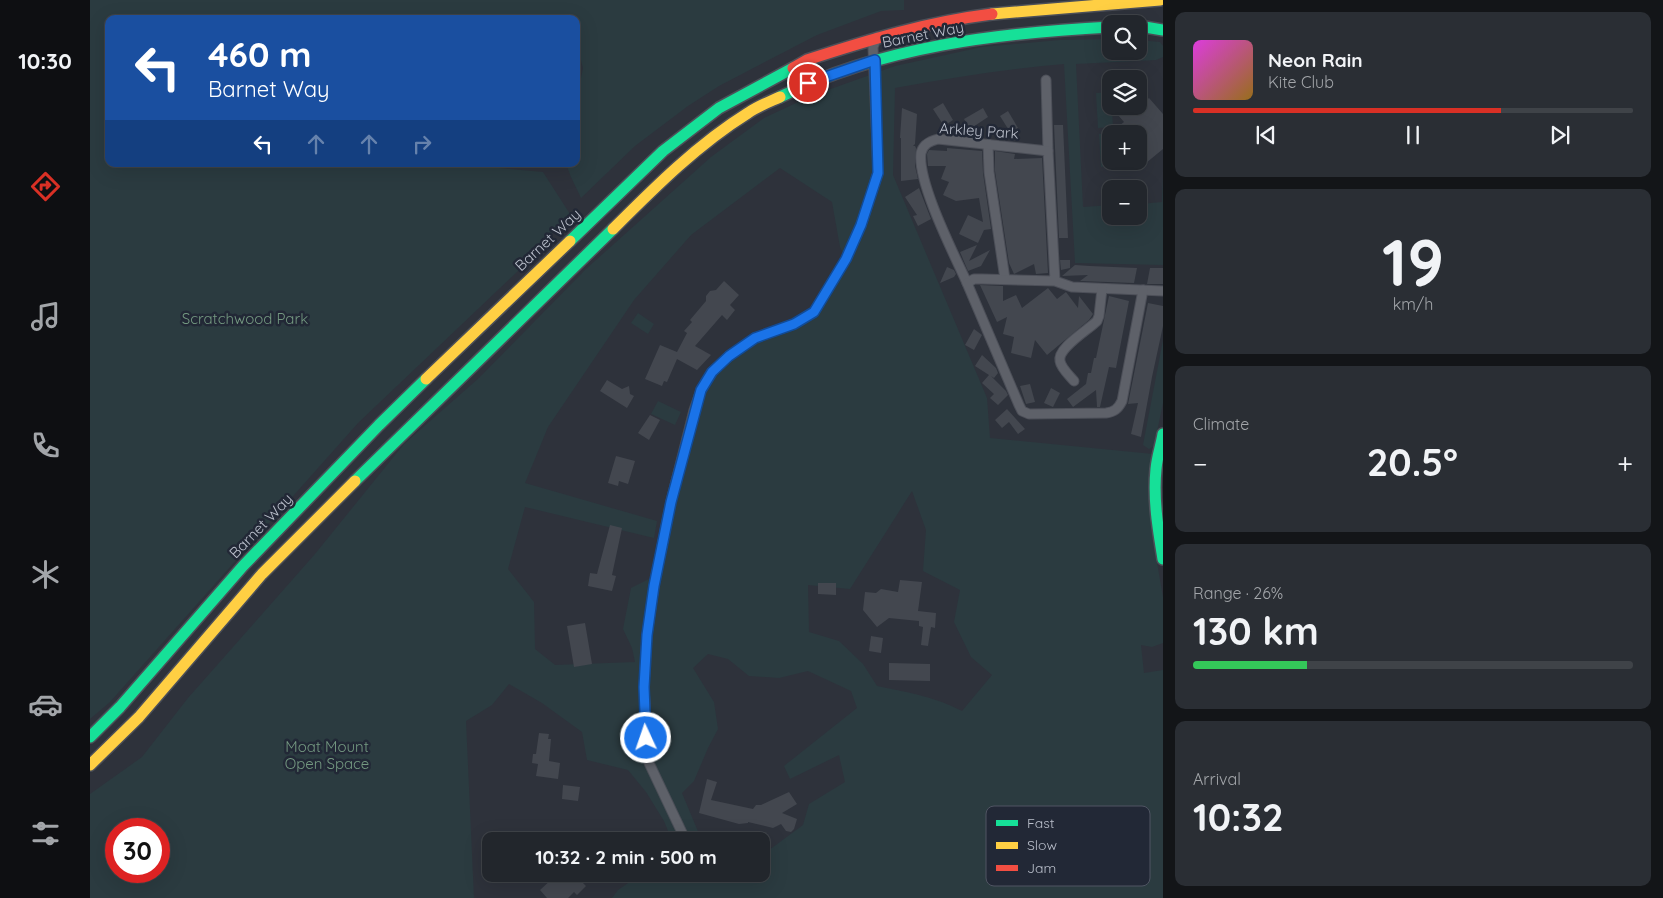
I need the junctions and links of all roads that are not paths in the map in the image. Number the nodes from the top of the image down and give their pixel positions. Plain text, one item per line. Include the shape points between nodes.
1 (1160, 0) edge
2 (1102, 27) edge
3 (1147, 27) edge
4 (1163, 30) edge
5 (877, 37) junction
6 (875, 60) junction
7 (1046, 80) dead end
8 (988, 144) junction
9 (1048, 151) junction
10 (1005, 279) junction
11 (1055, 281) junction
12 (967, 282) junction
13 (1102, 289) junction
14 (1144, 290) junction
15 (1163, 291) edge
16 (1074, 381) dead end
17 (1163, 434) edge
18 (1163, 559) edge
19 (90, 737) edge
20 (90, 766) edge
21 (682, 832) edge

1 - 5 main road, Barnet Way via 965,17
2 - 6 main road, Barnet Way via 958,42
3 - 4 main road
5 - 6 street
5 - 19 main road, Barnet Way via 807,60 749,91 718,108 658,156 379,424 243,566
6 - 20 main road, Barnet Way via 808,83 749,112 703,146 646,196 262,574 139,717
6 - 21 street via 878,173 846,259 814,312 794,324 755,338 712,372 696,403 671,502 654,586 644,687 649,763
7 - 9 street
8 - 9 street, Arkley Park
8 - 10 street via 989,172
8 - 12 street, Arkley Park via 938,139 928,142 922,153 923,176 928,192
9 - 11 street
10 - 11 street
10 - 12 street
11 - 13 street via 1072,287
12 - 14 street, Arkley Park via 1019,406 1029,414 1106,413 1119,408
13 - 14 street
13 - 16 street via 1097,321 1059,356 1060,364
14 - 15 street
17 - 18 main road via 1155,484

